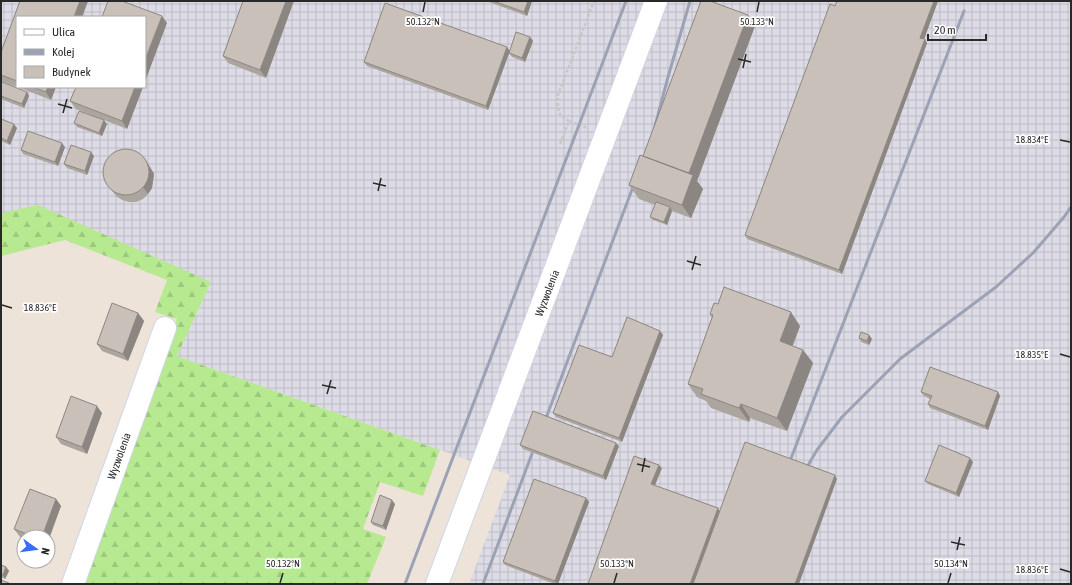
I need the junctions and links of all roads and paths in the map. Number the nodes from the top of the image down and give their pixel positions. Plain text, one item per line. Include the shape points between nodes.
1 (594, 1) edge
2 (656, 1) edge
3 (569, 121) junction
4 (606, 135) junction
5 (560, 144) dead end
6 (165, 328) dead end
7 (73, 584) edge
8 (437, 584) edge

1 - 3 path via 558,95 560,115
2 - 4 street, Wyzwolenia
3 - 4 path
3 - 5 path
4 - 8 street, Wyzwolenia
6 - 7 street, Wyzwolenia

